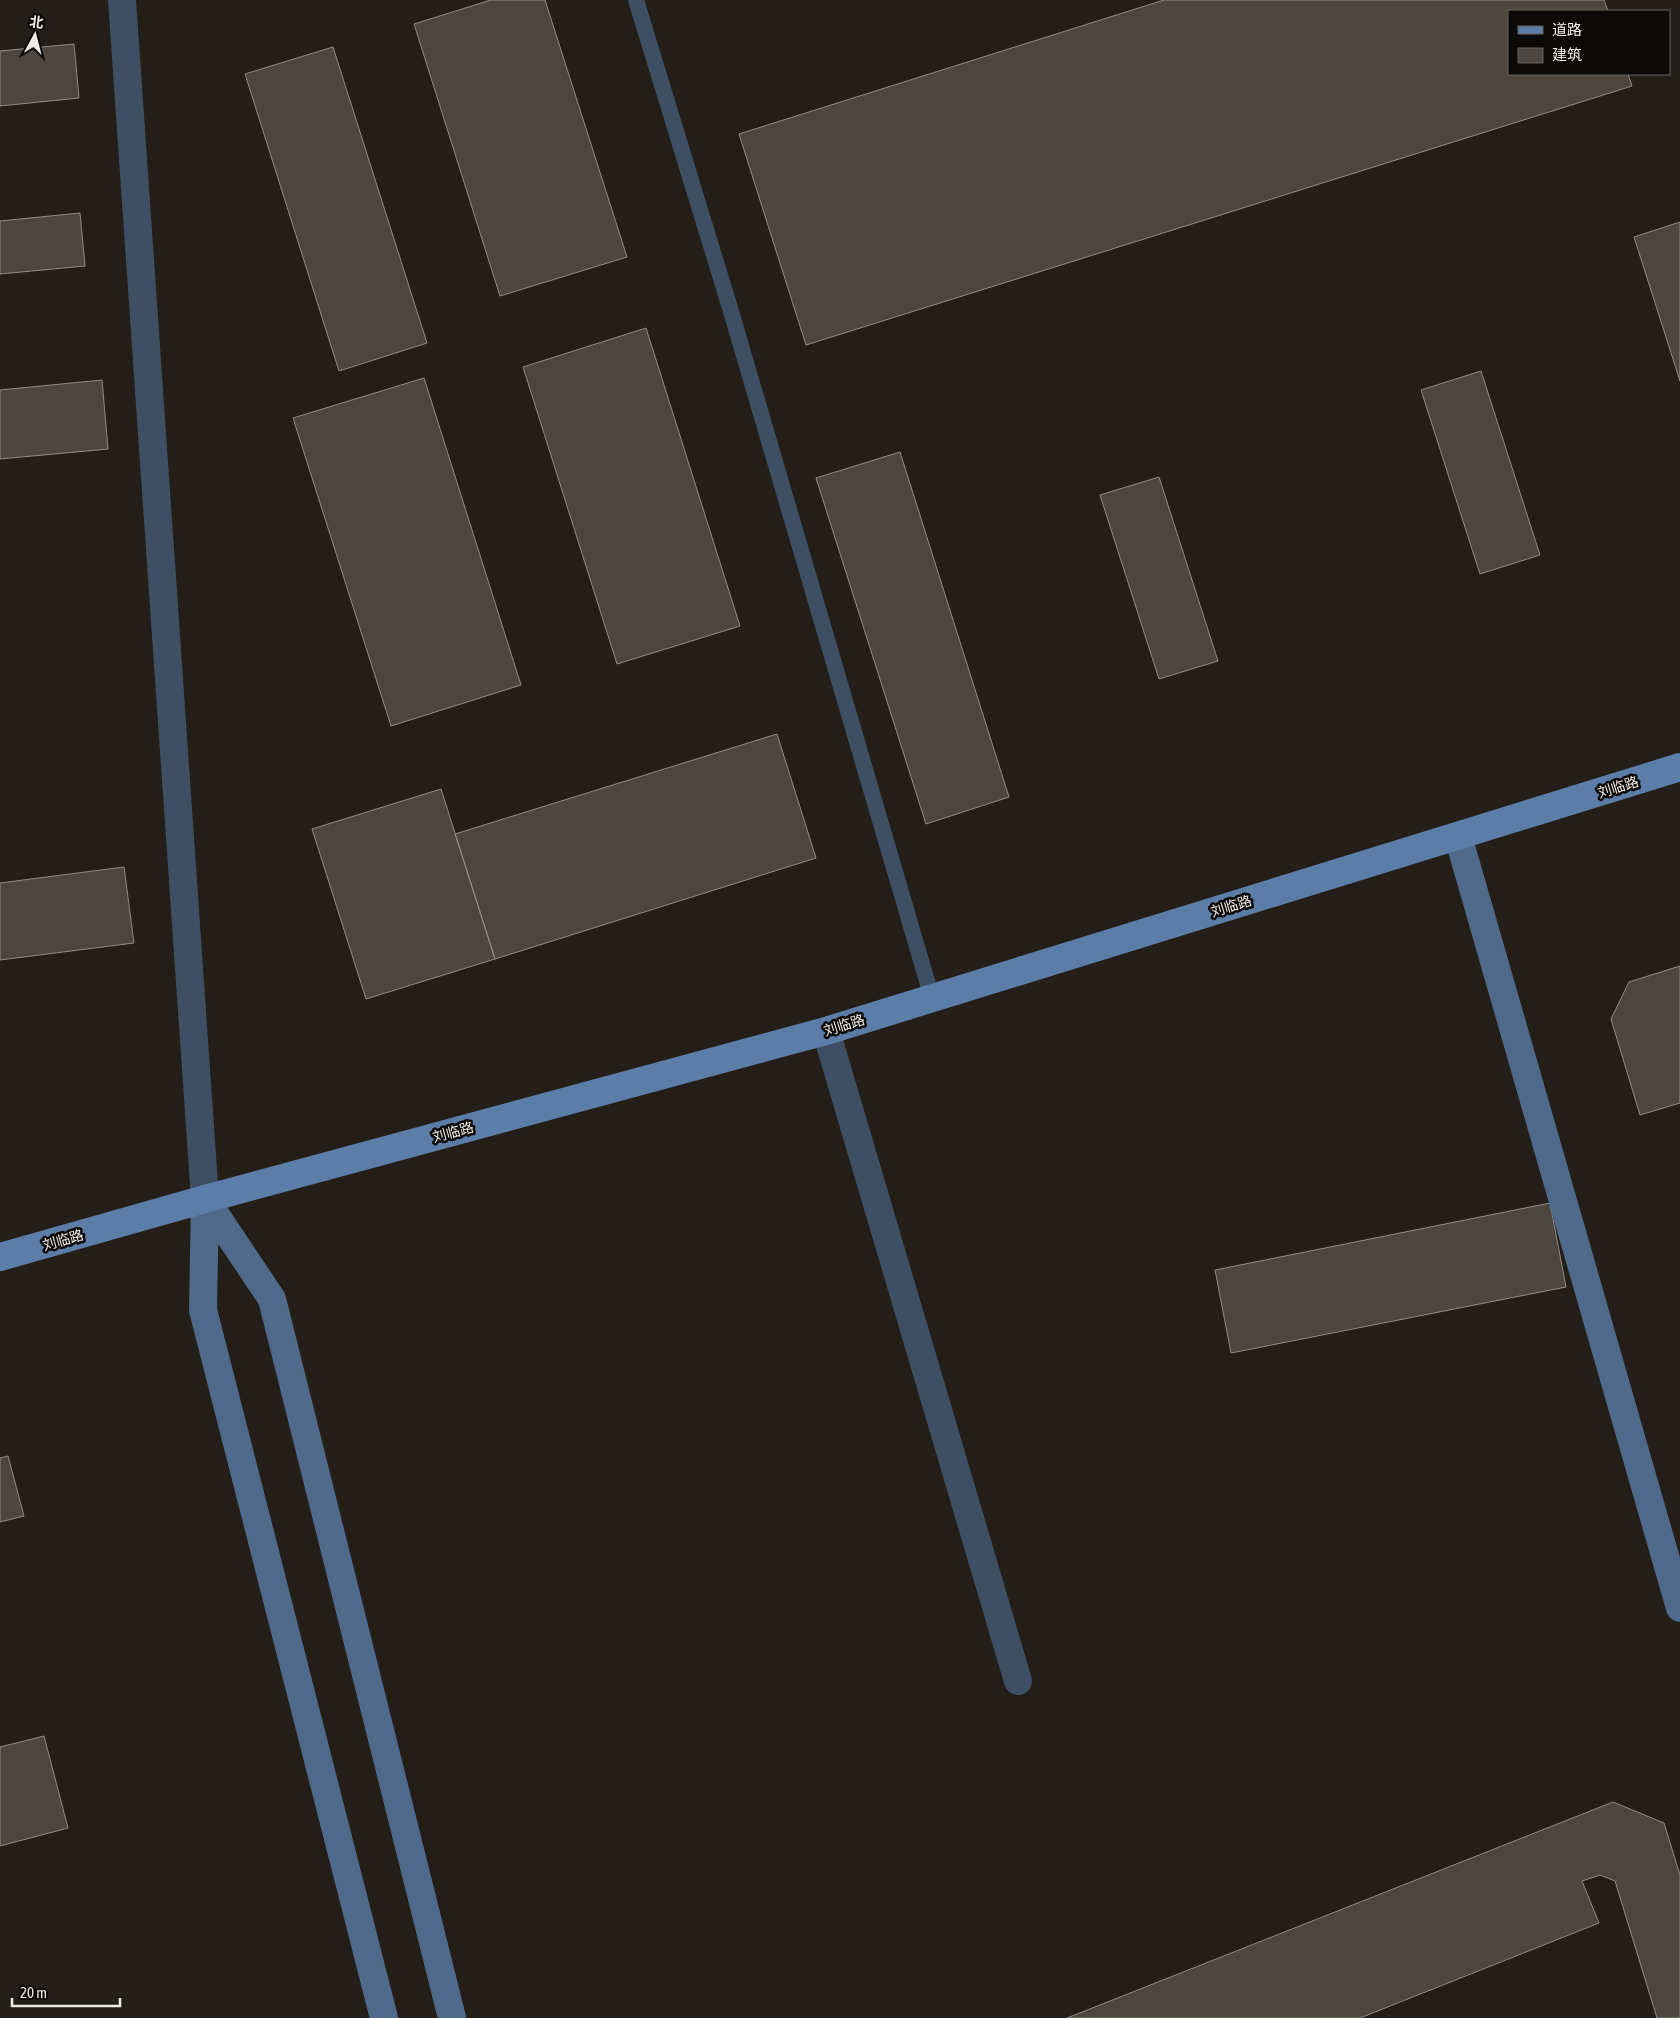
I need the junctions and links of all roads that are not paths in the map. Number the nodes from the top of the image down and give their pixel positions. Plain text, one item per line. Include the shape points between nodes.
1 (122, 0) edge
2 (636, 0) edge
3 (1680, 767) edge
4 (1458, 836) junction
5 (932, 998) junction
6 (826, 1031) junction
7 (205, 1200) junction
8 (0, 1258) edge
9 (1680, 1608) edge
10 (1018, 1681) dead end
11 (384, 2018) edge
12 (452, 2018) edge

1 - 7 street
2 - 5 lane via 730,308
3 - 4 main road, 刘临路
4 - 5 main road, 刘临路
4 - 9 main road
5 - 6 main road, 刘临路
6 - 7 main road, 刘临路
6 - 10 street
7 - 8 main road, 刘临路
7 - 11 main road via 203,1310
7 - 12 main road via 272,1299

